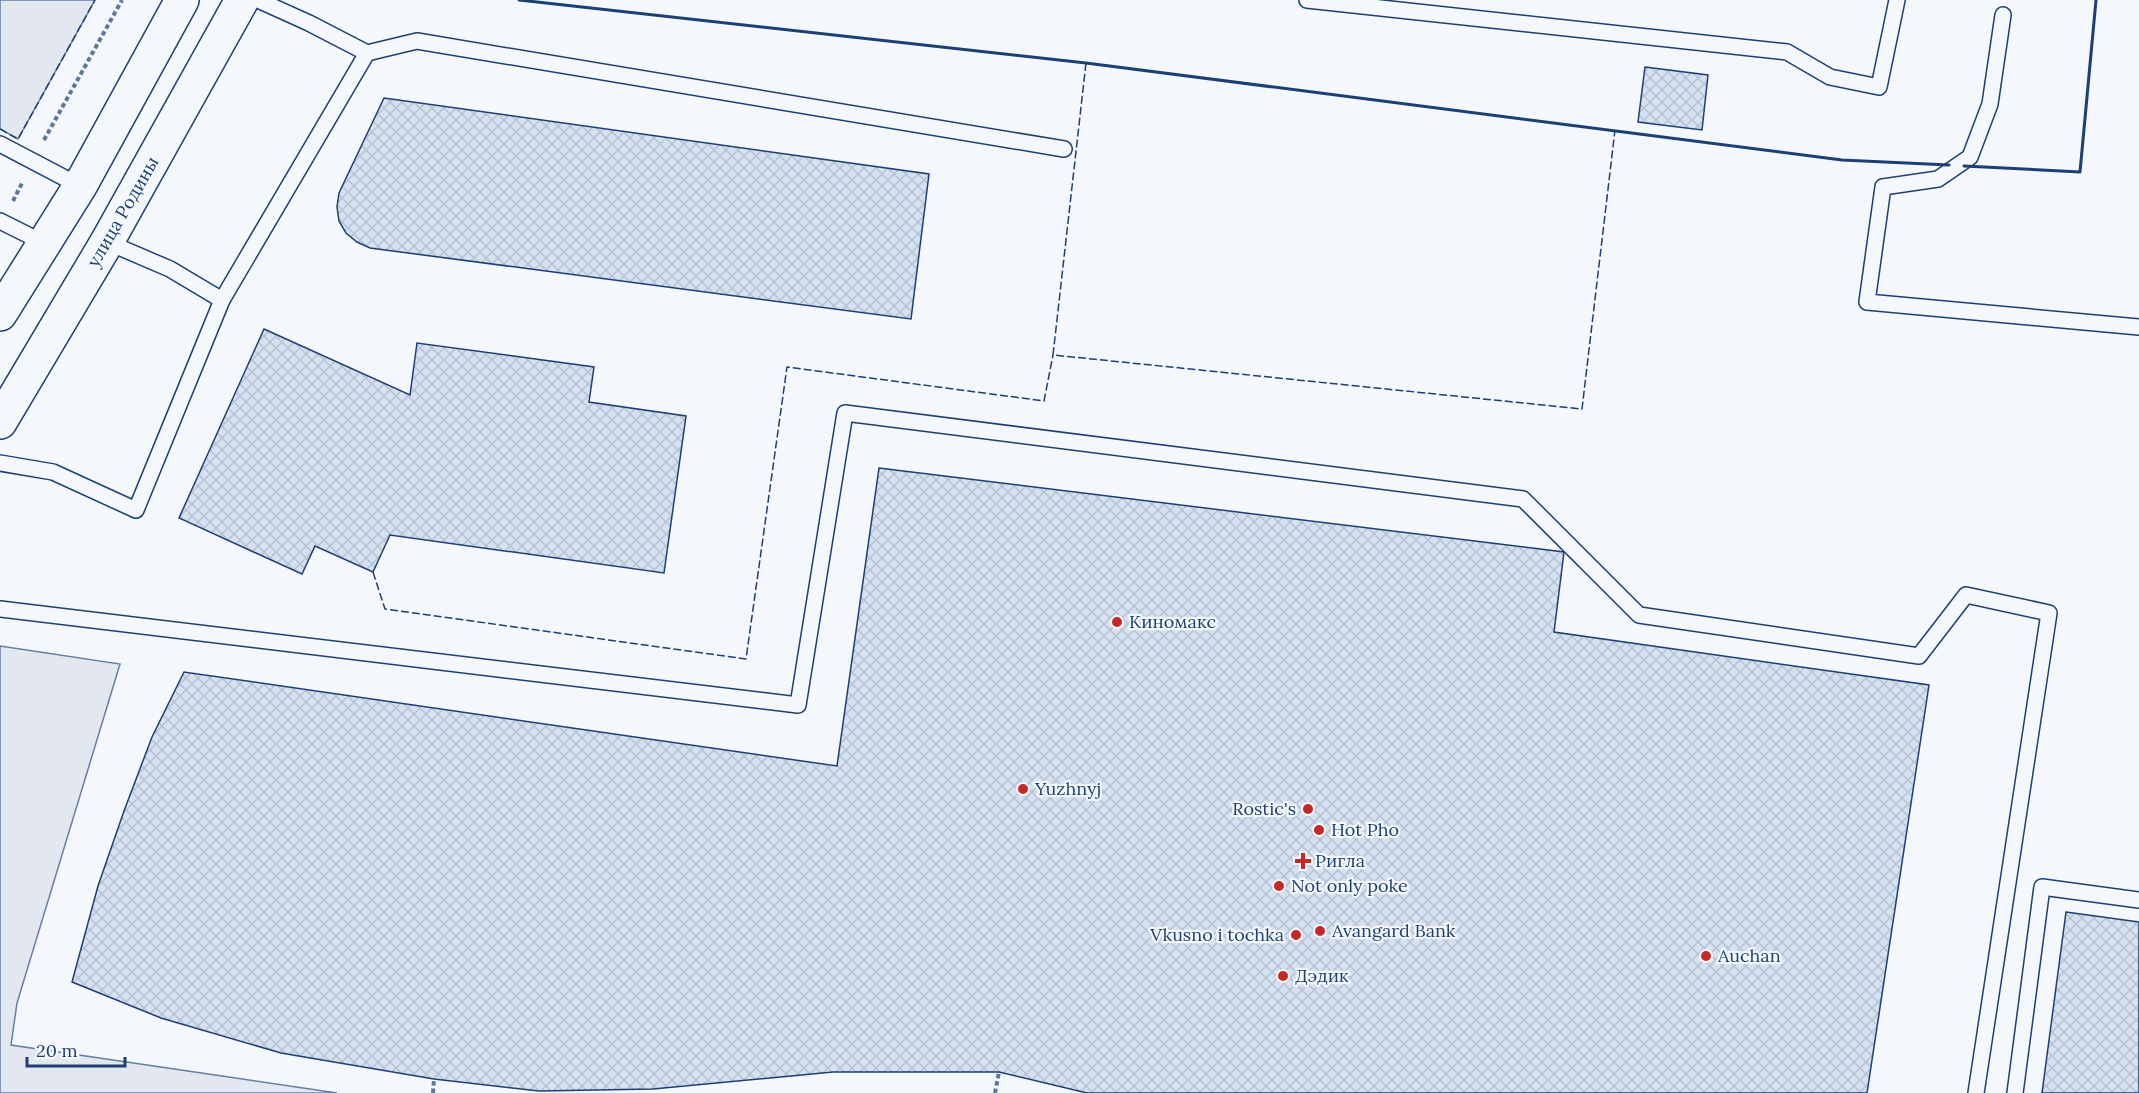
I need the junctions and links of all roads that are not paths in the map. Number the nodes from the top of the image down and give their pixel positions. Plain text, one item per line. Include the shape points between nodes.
1 (182, 0) edge
2 (242, 0) edge
3 (258, 0) edge
4 (1307, 0) edge
5 (1897, 0) edge
6 (2003, 15) dead end
7 (367, 52) junction
8 (0, 144) edge
9 (1064, 149) dead end
10 (80, 186) junction
11 (1, 221) edge
12 (107, 242) junction
13 (44, 243) junction
14 (222, 300) junction
15 (0, 314) edge
16 (2139, 327) edge
17 (0, 422) edge
18 (0, 463) edge
19 (1, 611) edge
20 (2139, 900) edge
21 (1976, 1093) edge
22 (2015, 1093) edge

1 - 10 street
2 - 12 street, улица Родины
3 - 7 lane
4 - 5 lane via 1787,52 1830,77 1879,87
6 - 16 lane via 1990,104 1970,157 1938,179 1883,188 1868,302
7 - 9 lane via 417,41
7 - 14 lane
8 - 10 lane
10 - 13 street
11 - 13 lane
12 - 14 lane via 170,269
12 - 17 street, улица Родины
13 - 15 street
14 - 18 lane via 136,510 53,472
19 - 21 lane via 798,705 845,413 1523,499 1639,615 1919,656 1966,595 2049,613
20 - 22 lane via 2042,887

